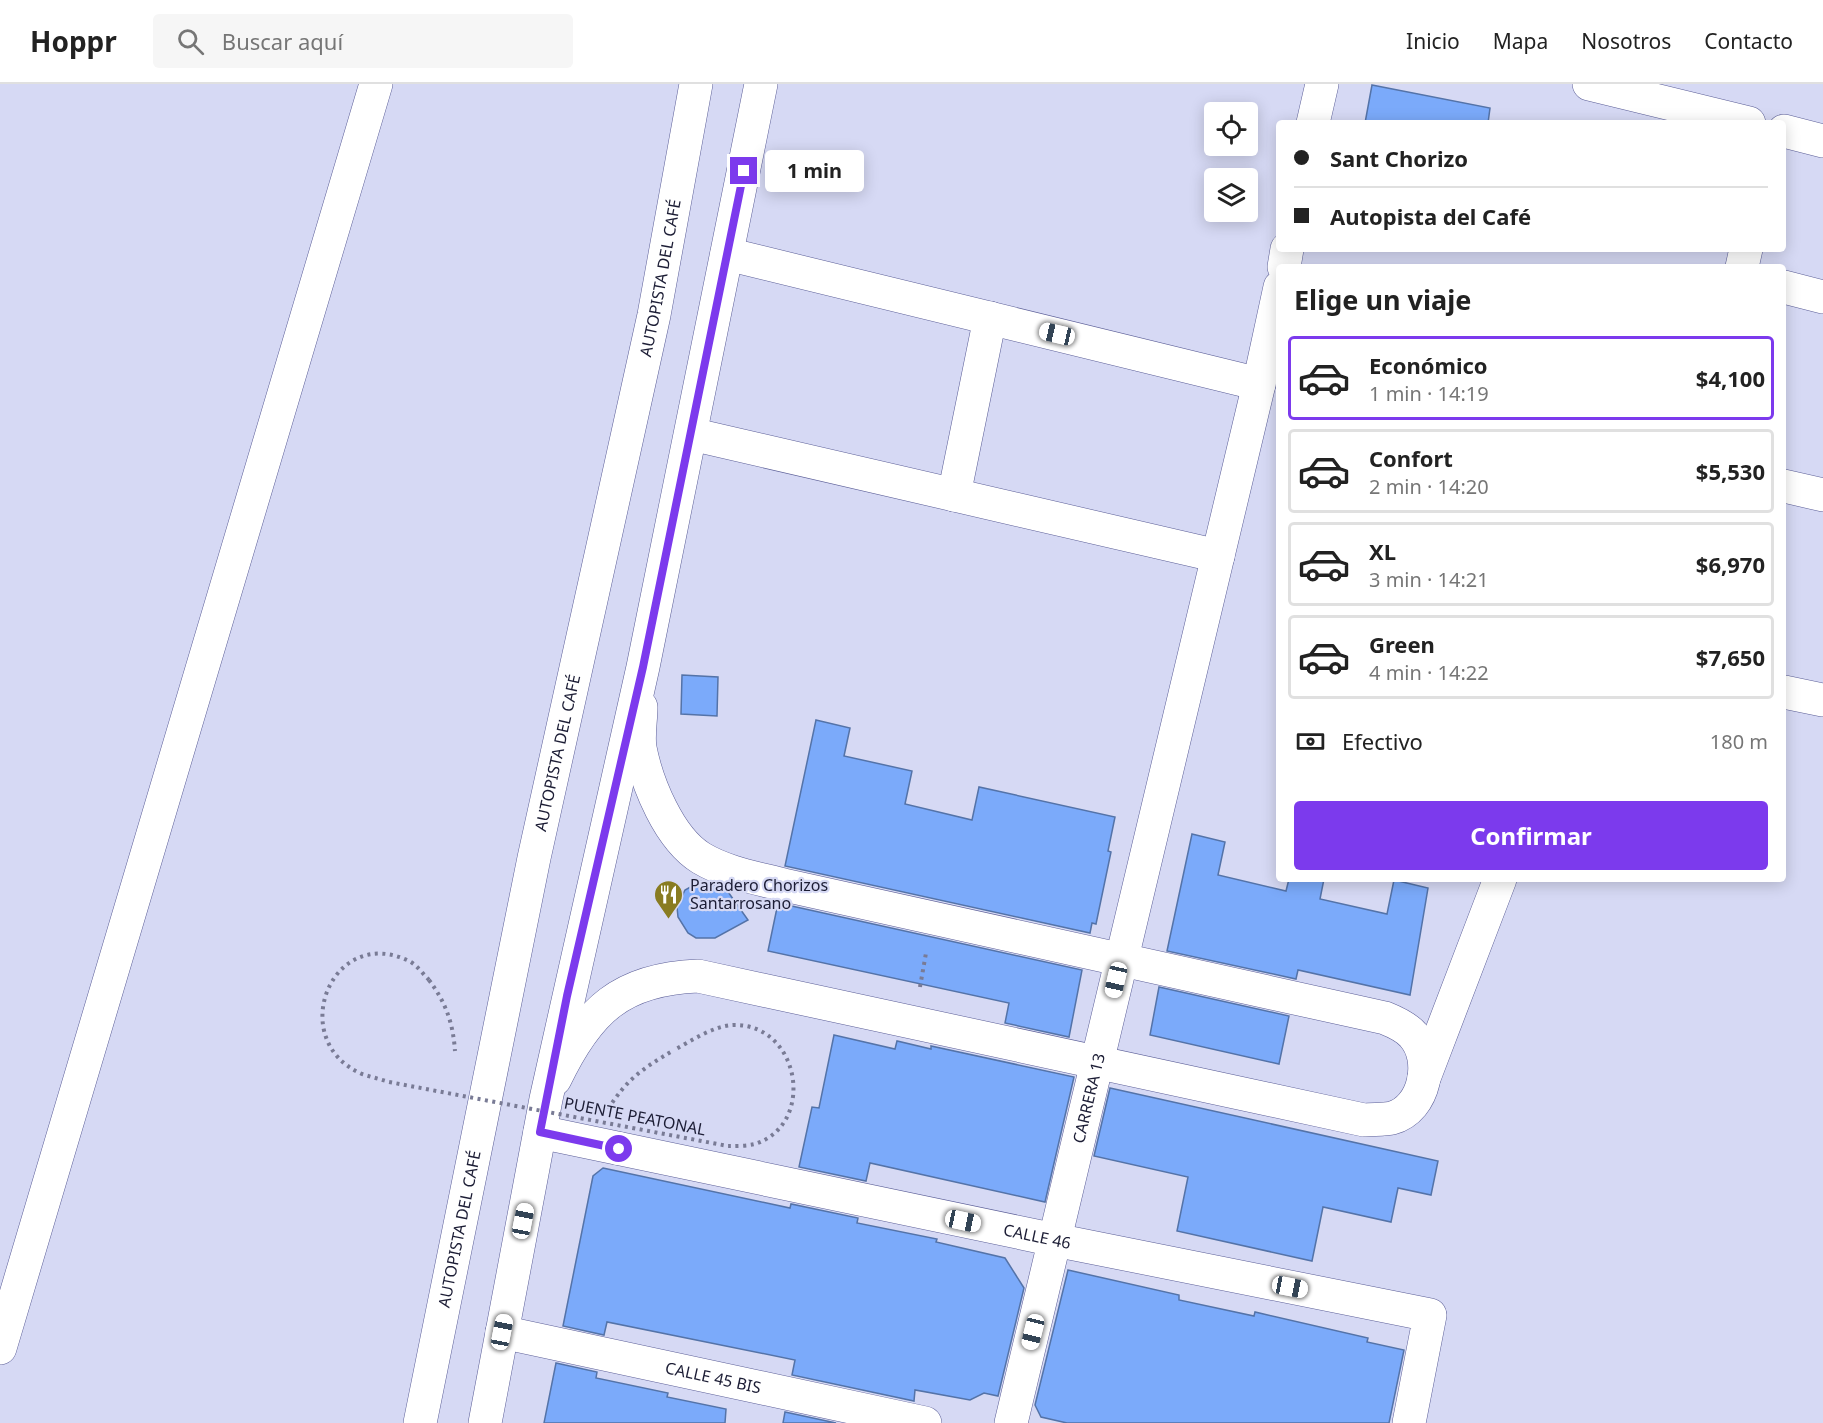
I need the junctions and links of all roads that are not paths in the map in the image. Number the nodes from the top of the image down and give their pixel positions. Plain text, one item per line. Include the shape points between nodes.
1 (376, 84) edge
2 (696, 84) edge
3 (761, 84) edge
4 (1322, 84) edge
5 (1589, 84) edge
6 (1314, 120) edge
7 (1737, 120) edge
8 (1786, 132) edge
9 (1823, 141) edge
10 (727, 254) junction
11 (1786, 288) edge
12 (1823, 297) edge
13 (1276, 305) edge
14 (990, 318) junction
15 (1259, 384) junction
16 (691, 434) junction
17 (1786, 486) edge
18 (954, 495) junction
19 (1823, 495) edge
20 (1218, 556) junction
21 (643, 667) junction
22 (1786, 692) edge
23 (1823, 700) edge
24 (1499, 882) edge
25 (1121, 959) junction
26 (1097, 1061) junction
27 (1424, 1078) junction
28 (546, 1099) junction
29 (540, 1132) junction
30 (1055, 1240) junction
31 (502, 1332) junction
32 (0, 1348) edge
33 (420, 1423) edge
34 (485, 1423) edge
35 (925, 1423) edge
36 (1011, 1423) edge
37 (1409, 1423) edge

1 - 32 main road
2 - 33 main road, AUTOPISTA DEL CAFÉ via 654,315 534,858
3 - 10 main road
4 - 6 main road
5 - 7 main road
8 - 9 main road
10 - 14 main road
10 - 16 main road
11 - 12 main road
13 - 15 main road, CARRERA 13
14 - 15 main road
14 - 18 main road
15 - 20 main road, CARRERA 13
16 - 18 main road
16 - 21 main road
17 - 19 main road
18 - 20 main road
20 - 25 main road, CARRERA 13
21 - 25 main road via 640,746 650,786 681,840 701,858 730,871 784,885
21 - 28 main road
22 - 23 main road
24 - 27 main road
25 - 26 main road, CARRERA 13
25 - 27 main road via 1385,1018 1414,1035 1423,1054
26 - 27 main road via 1364,1120 1394,1118 1416,1102
26 - 28 main road via 698,976 668,977 619,995 592,1019 568,1051
26 - 30 main road, CARRERA 13
28 - 29 main road
29 - 30 main road, CALLE 46
29 - 31 main road
30 - 36 main road, CARRERA 13
30 - 37 main road, CALLE 46 via 1430,1315
31 - 34 main road
31 - 35 main road, CALLE 45 BIS

